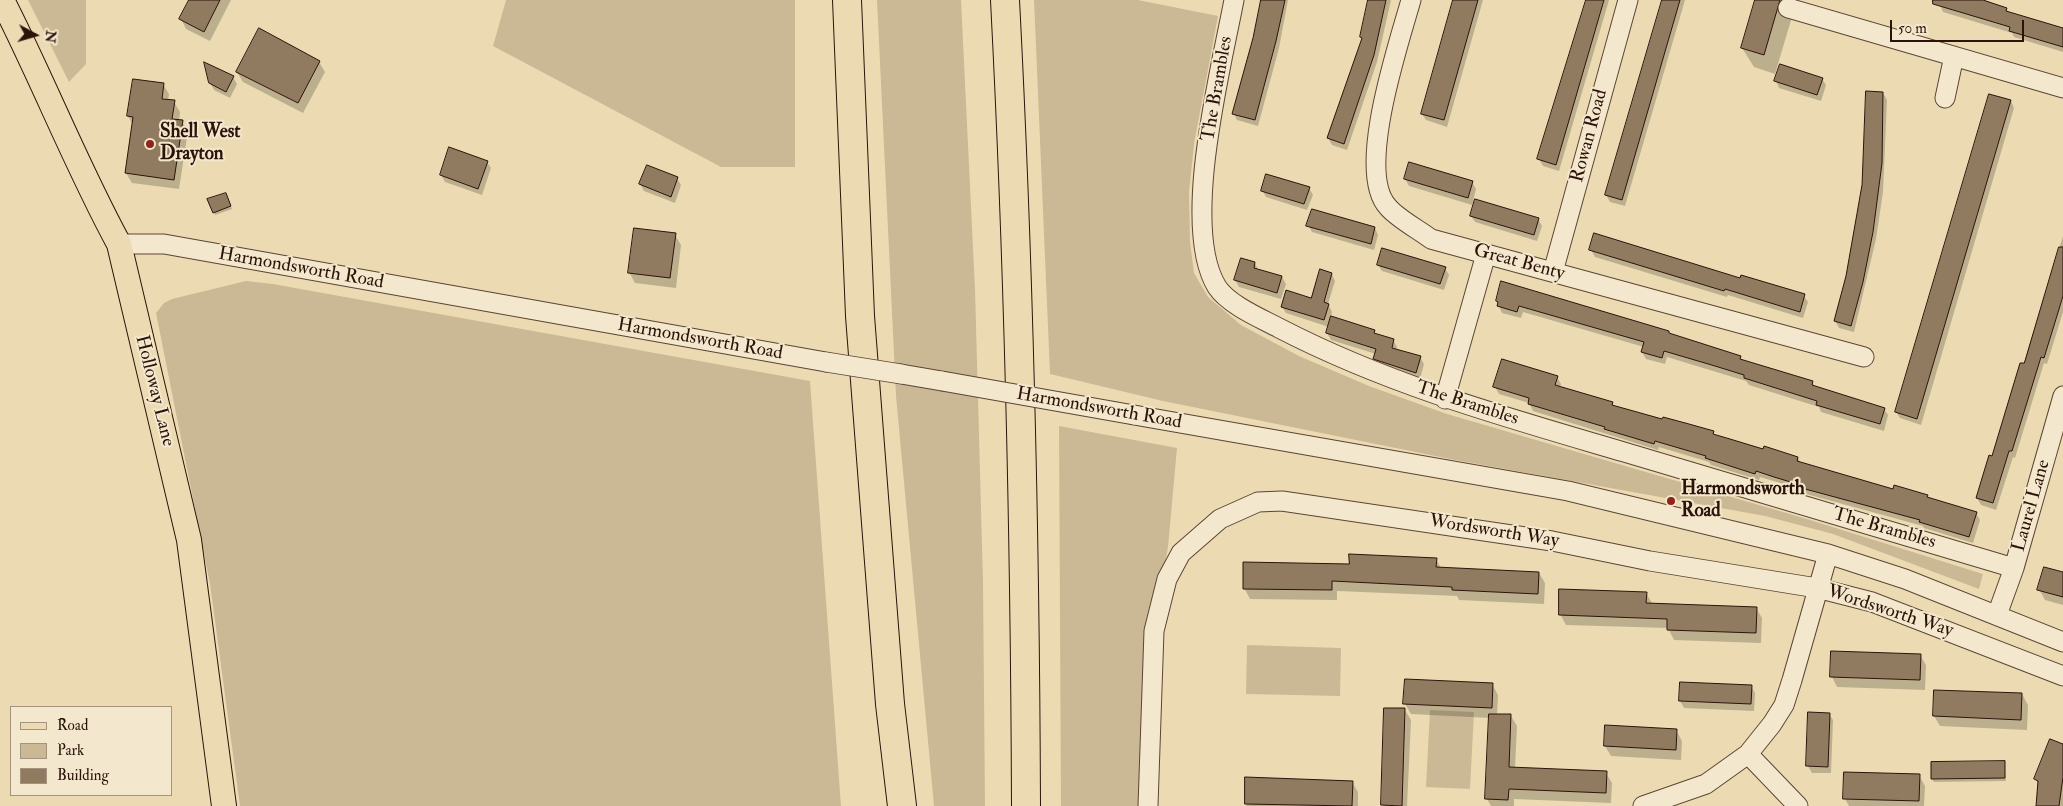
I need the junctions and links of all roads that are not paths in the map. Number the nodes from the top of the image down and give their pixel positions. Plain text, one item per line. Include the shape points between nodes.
1 (2, 0) edge
2 (847, 0) edge
3 (1005, 0) edge
4 (1234, 0) edge
5 (1411, 0) edge
6 (1628, 0) edge
7 (1788, 8) dead end
8 (1954, 56) junction
9 (2063, 88) edge
10 (1945, 98) dead end
11 (119, 244) junction
12 (1486, 254) junction
13 (1553, 272) junction
14 (1864, 357) dead end
15 (2063, 396) edge
16 (1445, 399) junction
17 (1828, 554) junction
18 (2014, 568) junction
19 (1817, 588) junction
20 (1997, 615) junction
21 (2063, 642) edge
22 (2063, 676) edge
23 (1748, 754) junction
24 (224, 806) edge
25 (902, 806) edge
26 (1026, 806) edge
27 (1148, 806) edge
28 (1643, 806) edge
29 (1798, 806) edge

1 - 11 main road, Holloway Lane via 96,203
2 - 25 highway via 860,325
3 - 26 highway via 1020,364
4 - 16 street, The Brambles via 1202,181 1205,254 1218,290 1242,309 1326,353
5 - 12 street, Great Benty via 1390,73 1376,143 1375,181 1387,207 1431,238
6 - 13 street, Rowan Road
7 - 8 street
8 - 9 street
8 - 10 street
11 - 17 street, Harmondsworth Road, bridge via 164,244 1568,491
11 - 24 main road, Holloway Lane via 189,540
12 - 13 street, Great Benty
12 - 16 street
13 - 14 street, Great Benty
15 - 18 street, Laurel Lane
16 - 18 street, The Brambles
17 - 19 street
17 - 20 street, Harmondsworth Road via 1905,579
18 - 20 street, Laurel Lane
19 - 22 street, Wordsworth Way via 1872,602
19 - 23 street via 1784,704
19 - 27 street, Wordsworth Way via 1650,562 1552,541 1444,524 1282,501 1258,502 1220,519 1202,533 1181,553 1166,579 1154,631
20 - 21 street, Harmondsworth Road
23 - 28 street via 1706,784
23 - 29 street

